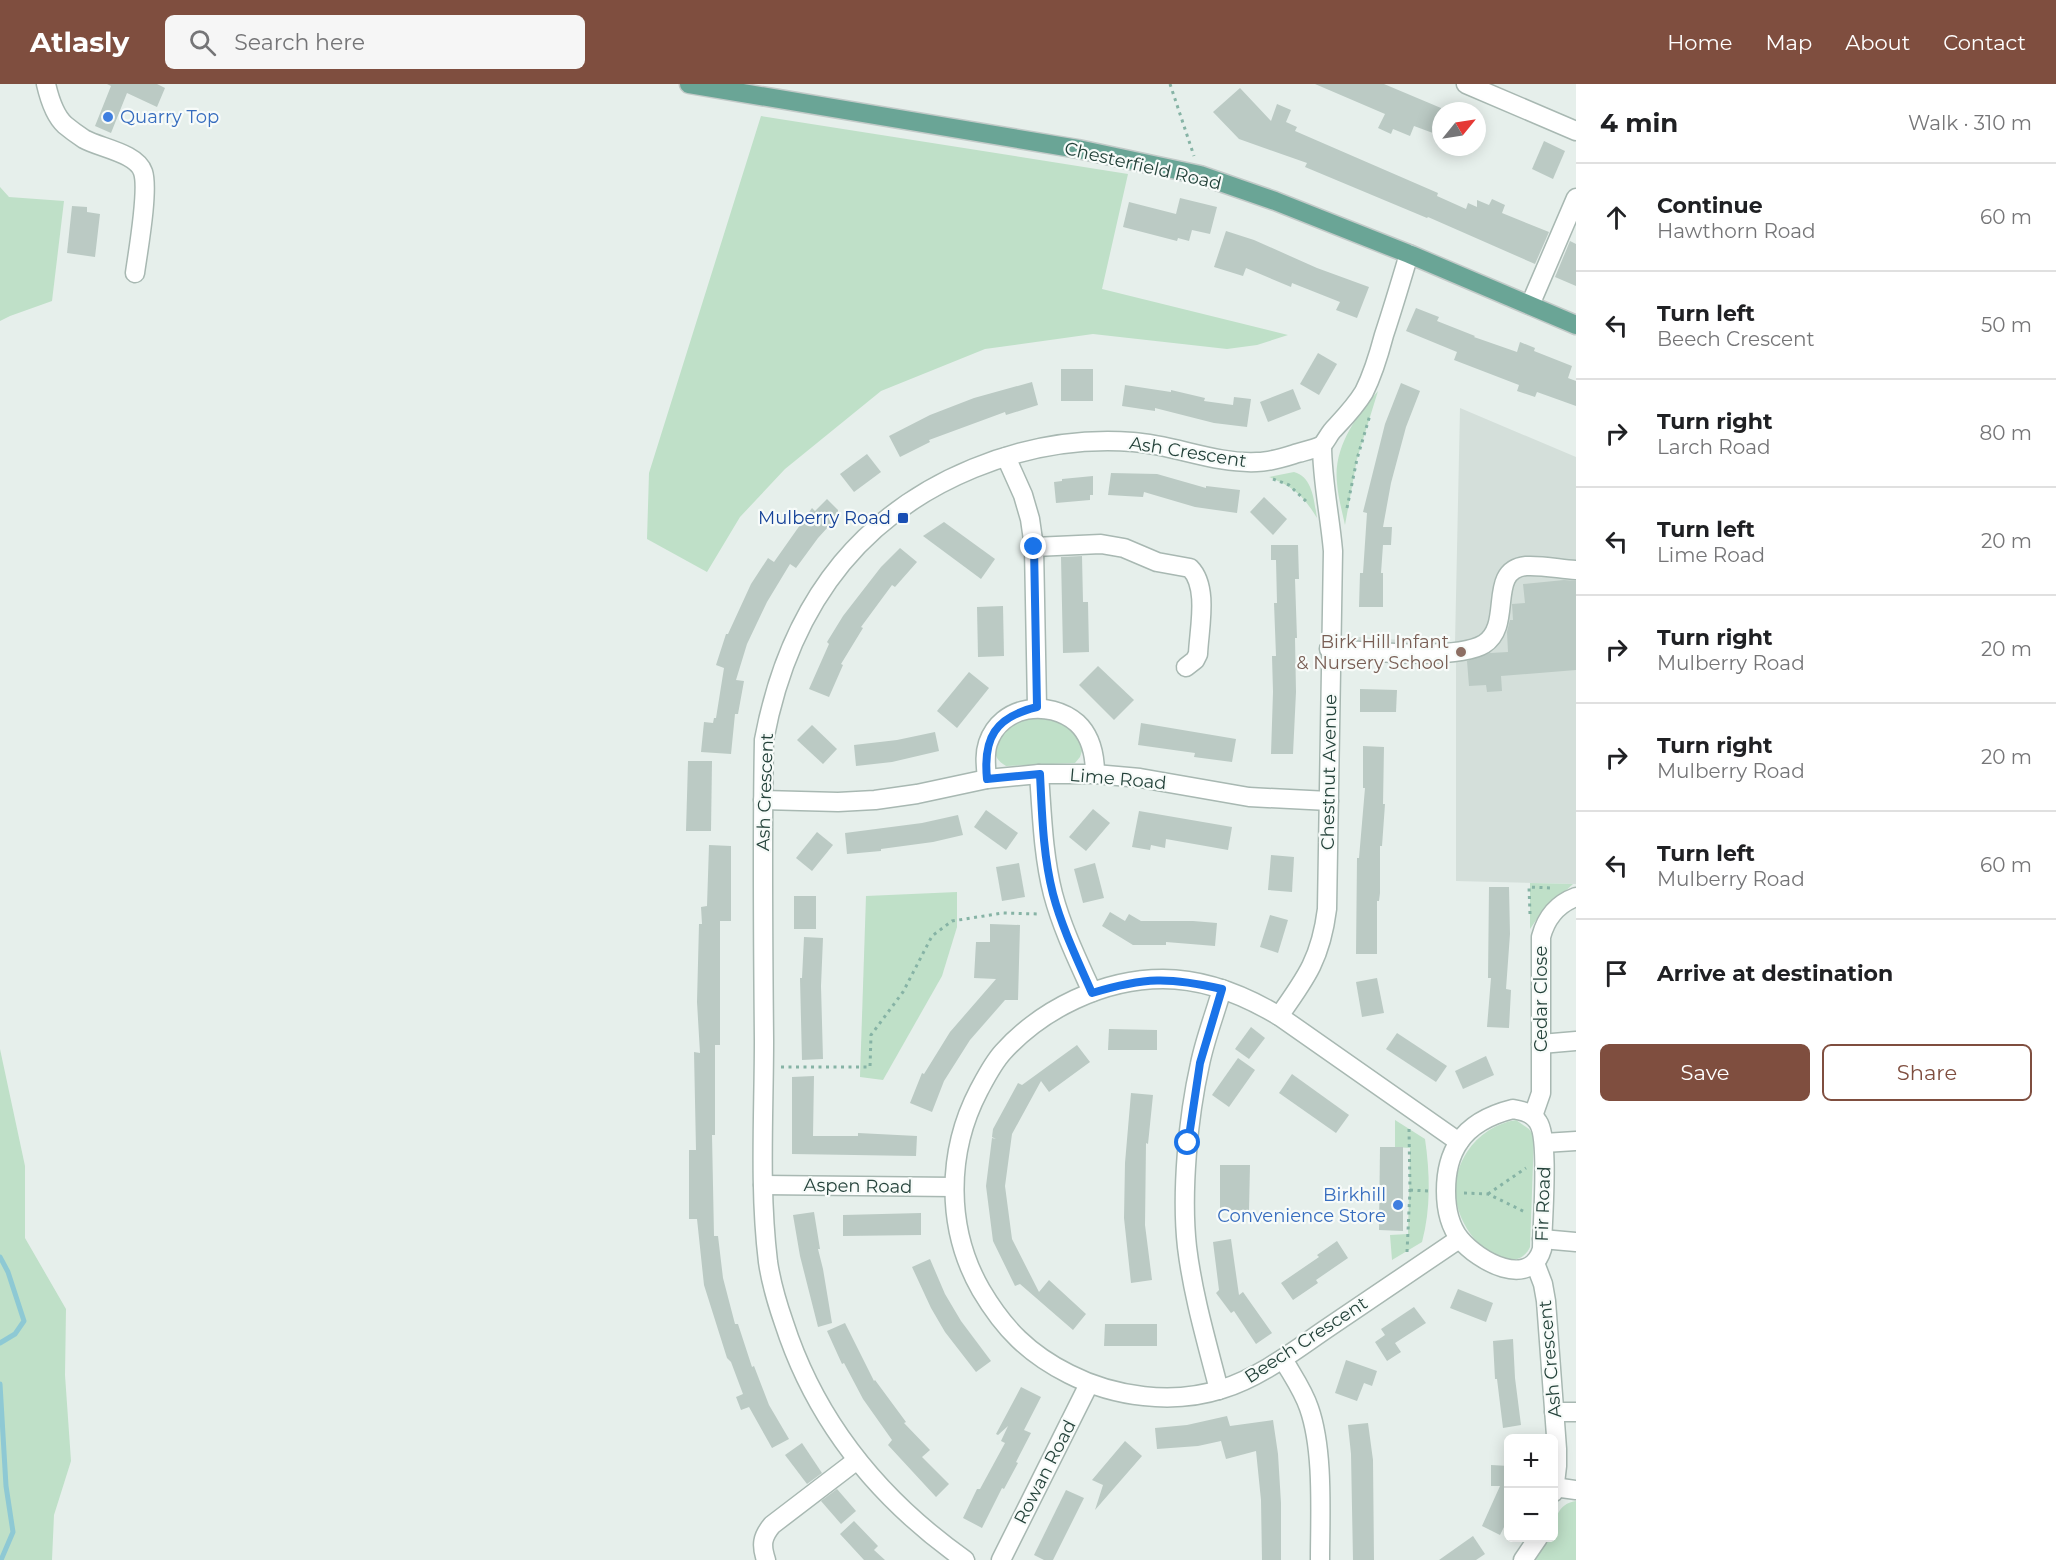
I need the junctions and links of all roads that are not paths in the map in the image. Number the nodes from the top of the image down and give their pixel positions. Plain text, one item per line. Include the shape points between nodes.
1 (46, 84) edge
2 (689, 84) edge
3 (1466, 84) edge
4 (1576, 131) edge
5 (1576, 198) edge
6 (1409, 254) junction
7 (135, 273) dead end
8 (1530, 305) junction
9 (1576, 325) edge
10 (1322, 445) junction
11 (1006, 457) junction
12 (1034, 547) junction
13 (1576, 570) edge
14 (1329, 649) junction
15 (1186, 667) dead end
16 (1037, 707) junction
17 (1040, 774) junction
18 (1095, 774) junction
19 (987, 779) junction
20 (763, 800) junction
21 (1329, 801) junction
22 (1576, 897) edge
23 (1222, 989) junction
24 (1092, 993) junction
25 (1279, 1016) junction
26 (1576, 1041) edge
27 (1541, 1044) junction
28 (1533, 1116) junction
29 (1576, 1141) edge
30 (1459, 1142) junction
31 (1544, 1149) junction
32 (763, 1185) junction
33 (954, 1187) junction
34 (1542, 1231) junction
35 (1460, 1239) junction
36 (1576, 1242) edge
37 (1535, 1263) junction
38 (1283, 1359) junction
39 (1089, 1384) junction
40 (1219, 1390) junction
41 (1554, 1412) junction
42 (1576, 1412) edge
43 (857, 1460) junction
44 (1554, 1488) edge
45 (1558, 1489) edge
46 (1576, 1490) edge
47 (1535, 1542) edge
48 (766, 1560) edge
49 (965, 1560) edge
50 (1001, 1560) edge
51 (1320, 1560) edge
52 (1523, 1560) edge

1 - 7 street via 63,124 84,139 140,165 144,190
2 - 6 main road, Chesterfield Road via 1078,149 1200,175
3 - 4 street
5 - 8 street
6 - 8 main road, Chesterfield Road
6 - 10 street via 1364,391
8 - 9 main road, Chesterfield Road
10 - 11 street, Ash Crescent via 1259,462 1103,441 1075,442
10 - 14 street, Chestnut Avenue via 1333,551
11 - 12 street via 1023,495
11 - 20 street, Ash Crescent via 930,490 867,536 841,564 799,630 784,663 764,741
12 - 15 street via 1101,544 1190,568 1201,596 1198,654
12 - 16 street
13 - 14 street via 1525,566 1514,569 1503,587 1493,637 1469,650 1450,654
14 - 21 street, Chestnut Avenue
16 - 18 street via 1063,714 1078,724 1092,748
16 - 19 street via 1009,717 997,727 988,742
17 - 18 street, Lime Road
17 - 19 street, Lime Road
17 - 24 street via 1048,871 1060,915
18 - 21 street, Lime Road via 1249,797
19 - 20 street, Lime Road via 875,800
20 - 32 street, Ash Crescent
21 - 25 street, Chestnut Avenue via 1323,935 1304,982
22 - 27 street, Cedar Close via 1554,912 1541,937
23 - 24 street, Beech Crescent via 1163,979 1135,981
23 - 25 street, Beech Crescent via 1251,999
23 - 40 street via 1200,1063 1188,1143 1186,1198 1194,1292
24 - 33 street, Beech Crescent via 1042,1018 1001,1054 965,1122
25 - 30 street, Beech Crescent
26 - 27 street
27 - 28 street, Cedar Close via 1541,1093
28 - 30 street, Fir Road via 1513,1109 1500,1113 1479,1124
28 - 31 street, Fir Road via 1539,1123
29 - 31 street
30 - 35 street, Fir Road via 1445,1191 1451,1223
31 - 34 street, Fir Road
32 - 33 street, Aspen Road
32 - 43 street, Ash Crescent via 768,1263 792,1348 831,1424
33 - 39 street, Beech Crescent via 956,1223 963,1250 989,1303 1008,1330 1032,1352
34 - 36 street
34 - 37 street, Fir Road via 1542,1249
35 - 37 street, Fir Road via 1474,1252 1505,1269 1526,1269
35 - 38 street, Beech Crescent
37 - 41 street, Ash Crescent via 1546,1301
38 - 40 street, Beech Crescent
38 - 51 street via 1310,1409 1314,1430 1320,1492
39 - 40 street, Beech Crescent via 1152,1397
39 - 50 street, Rowan Road
41 - 42 street
41 - 44 street, Ash Crescent
43 - 48 street via 772,1525 764,1535
43 - 49 street, Ash Crescent via 909,1515
45 - 46 street
47 - 52 street

